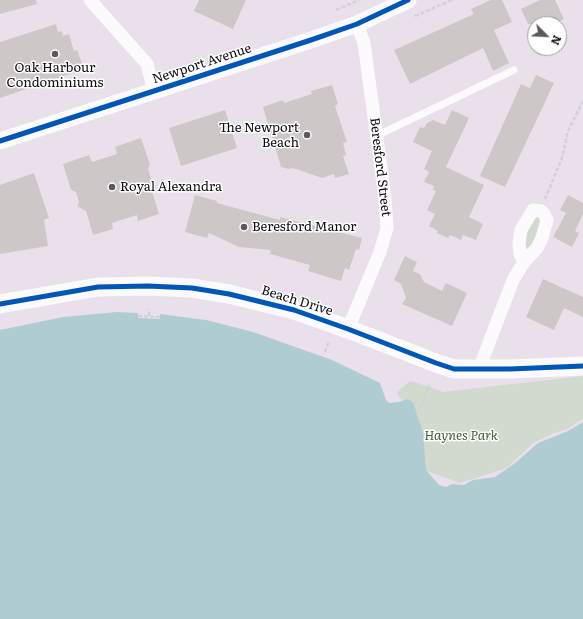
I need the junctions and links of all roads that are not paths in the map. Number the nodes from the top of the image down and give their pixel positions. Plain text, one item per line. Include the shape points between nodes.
1 (90, 0) edge
2 (408, 0) edge
3 (357, 24) junction
4 (514, 70) dead end
5 (154, 91) junction
6 (376, 136) junction
7 (0, 141) edge
8 (524, 262) dead end
9 (0, 304) edge
10 (348, 329) junction
11 (583, 366) edge
12 (479, 369) junction

1 - 5 street via 147,64
2 - 3 street, Newport Avenue
3 - 5 street, Newport Avenue
3 - 6 street, Beresford Street via 364,43
4 - 6 lane
5 - 7 street, Newport Avenue
6 - 10 street, Beresford Street via 387,228 380,252
8 - 12 street via 513,280
9 - 10 main road, Beach Drive via 98,287 192,288 294,310
10 - 12 main road, Beach Drive via 454,369
11 - 12 main road, Beach Drive

